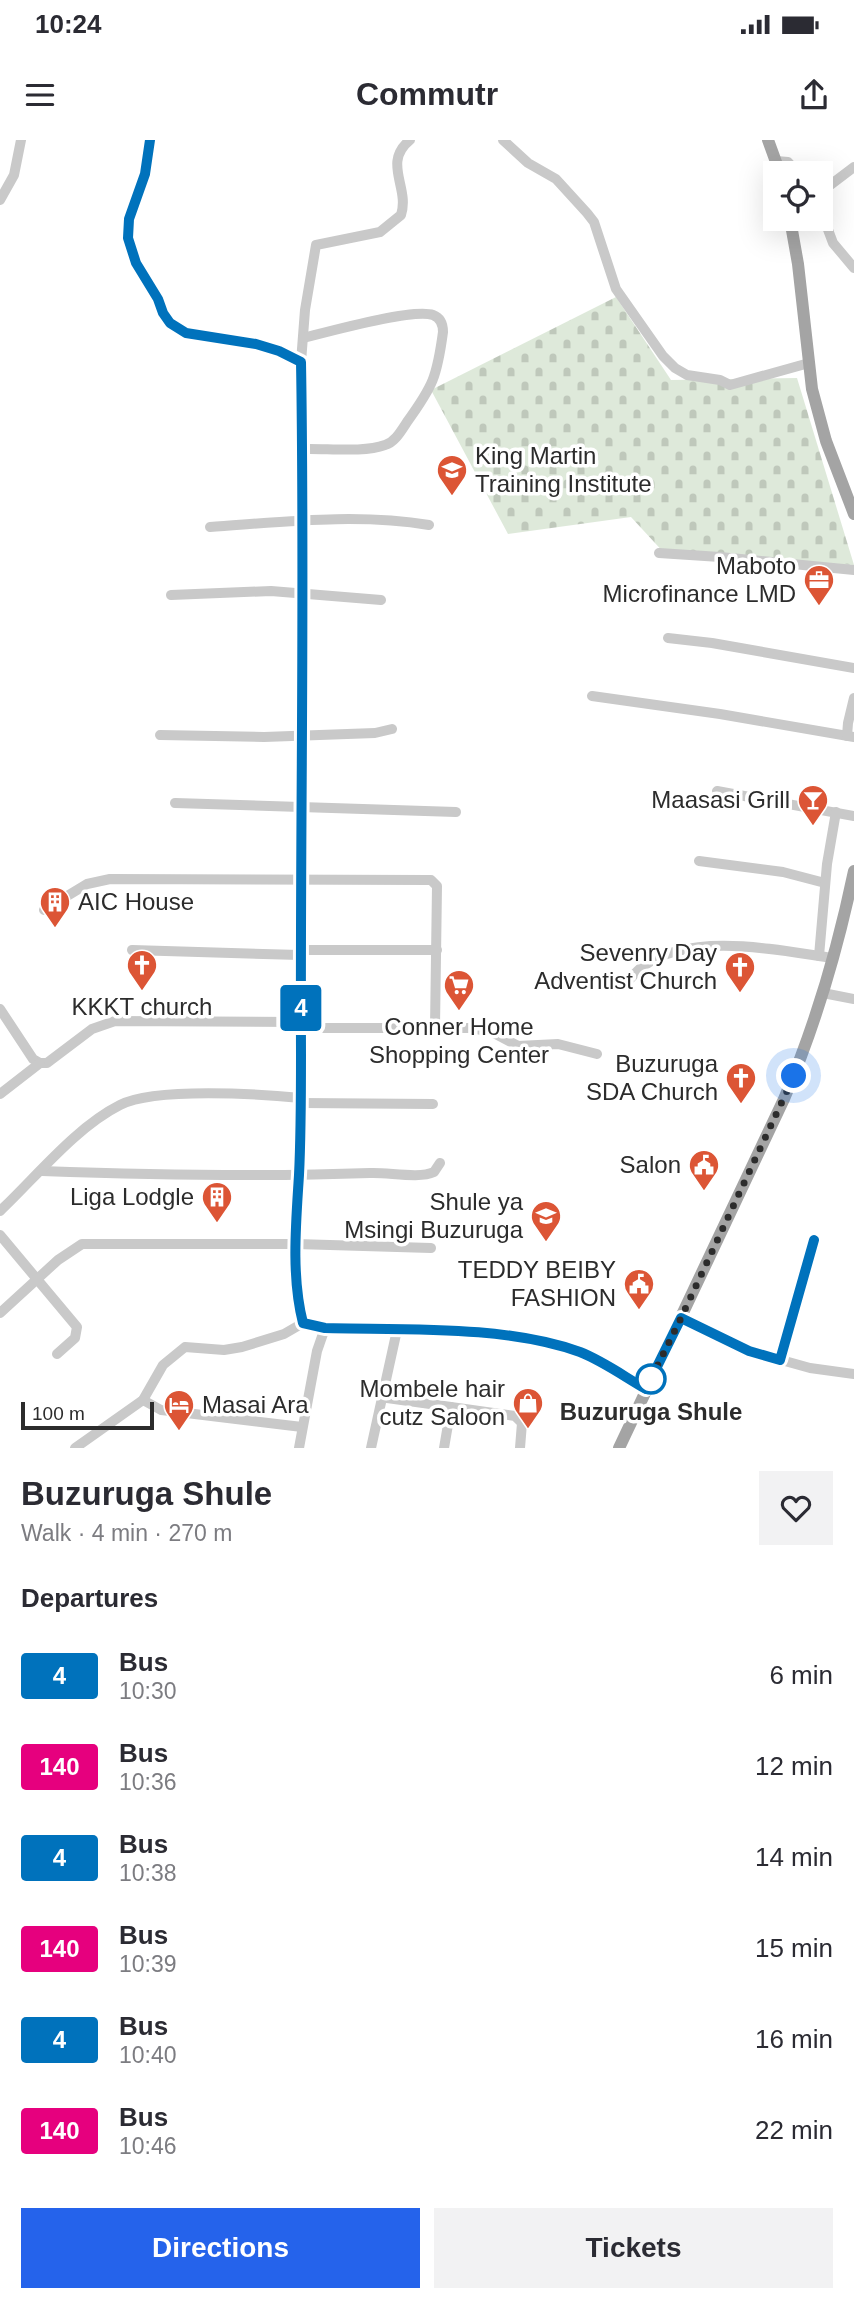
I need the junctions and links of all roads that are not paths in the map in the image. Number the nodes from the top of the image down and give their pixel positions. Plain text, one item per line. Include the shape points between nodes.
1 (21, 140) edge
2 (150, 140) edge
3 (410, 140) edge
4 (503, 140) edge
5 (768, 140) edge
6 (776, 161) edge
7 (854, 167) edge
8 (833, 183) edge
9 (0, 200) edge
10 (792, 231) edge
11 (828, 231) edge
12 (854, 268) edge
13 (303, 338) junction
14 (301, 362) junction
15 (809, 363) junction
16 (303, 449) junction
17 (854, 514) edge
18 (301, 521) junction
19 (429, 525) dead end
20 (210, 527) dead end
21 (659, 553) dead end
22 (854, 570) edge
23 (304, 594) junction
24 (171, 595) dead end
25 (380, 600) dead end
26 (668, 638) dead end
27 (854, 668) edge
28 (592, 696) dead end
29 (854, 698) edge
30 (392, 729) dead end
31 (160, 735) dead end
32 (302, 736) junction
33 (851, 737) edge
34 (717, 791) dead end
35 (175, 803) dead end
36 (301, 807) junction
37 (456, 812) dead end
38 (836, 812) junction
39 (854, 816) edge
40 (699, 861) dead end
41 (854, 873) edge
42 (300, 880) junction
43 (825, 883) junction
44 (44, 909) dead end
45 (132, 950) dead end
46 (437, 950) junction
47 (300, 952) junction
48 (826, 957) junction
49 (627, 982) dead end
50 (823, 993) junction
51 (854, 999) edge
52 (0, 1009) edge
53 (301, 1025) junction
54 (435, 1027) junction
55 (597, 1054) dead end
56 (40, 1063) junction
57 (0, 1094) edge
58 (301, 1100) junction
59 (433, 1104) dead end
60 (440, 1163) dead end
61 (42, 1171) junction
62 (299, 1175) junction
63 (0, 1211) edge
64 (0, 1235) edge
65 (814, 1240) dead end
66 (296, 1244) junction
67 (431, 1248) dead end
68 (36, 1278) junction
69 (0, 1313) edge
70 (681, 1318) junction
71 (303, 1323) junction
72 (325, 1328) junction
73 (397, 1330) junction
74 (57, 1354) dead end
75 (780, 1360) junction
76 (854, 1374) edge
77 (646, 1389) junction
78 (380, 1397) junction
79 (143, 1400) junction
80 (451, 1407) junction
81 (302, 1427) junction
82 (75, 1448) edge
83 (299, 1448) edge
84 (371, 1448) edge
85 (444, 1448) edge
86 (520, 1448) edge
87 (619, 1448) edge

1 - 9 street via 13,175
2 - 14 street via 128,238 163,313 186,333 256,344
3 - 13 street via 396,160 401,215 380,232 318,243 313,248
4 - 15 street via 528,163 556,178 594,222 615,289 675,368 730,385
5 - 6 main road
7 - 8 street
10 - 15 main road
11 - 12 street
13 - 14 street
13 - 16 street via 419,314 432,314 443,324 433,382 393,441 368,448
14 - 16 street
15 - 17 main road via 826,441
16 - 18 street
18 - 19 street
18 - 20 street
18 - 23 street
21 - 22 street
23 - 24 street
23 - 25 street
23 - 32 street
26 - 27 street
28 - 33 street
29 - 33 street via 848,723
30 - 32 street
31 - 32 street
32 - 36 street
34 - 38 street
35 - 36 street
36 - 37 street
36 - 42 street
38 - 39 street
38 - 43 street
40 - 43 street via 763,868
41 - 48 main road
42 - 44 street via 110,879 88,884
42 - 46 street via 431,880 437,886
42 - 47 street
43 - 48 street
45 - 47 street
46 - 47 street
46 - 54 street
47 - 53 street
48 - 49 street via 741,945 696,948 659,958
48 - 50 main road
50 - 51 street
50 - 70 main road via 784,1099
52 - 56 street
53 - 54 street
53 - 56 street via 115,1021 101,1024 47,1063
53 - 58 street
54 - 55 street via 484,1030 518,1046 558,1044
56 - 57 street
58 - 59 street
58 - 61 street via 203,1094 131,1101 85,1128
58 - 62 street
60 - 62 street via 431,1174
61 - 62 street
61 - 63 street
62 - 66 street
64 - 68 street
65 - 75 street
66 - 67 street
66 - 68 street via 82,1244
66 - 71 street
68 - 69 street
68 - 74 street via 77,1327 75,1338
70 - 75 street via 749,1351
70 - 77 main road
71 - 72 street
71 - 79 street via 242,1347 185,1347 163,1366
72 - 73 street
72 - 81 street
73 - 77 street via 548,1341 584,1353
73 - 78 street
75 - 76 street
77 - 87 main road
78 - 80 street
78 - 84 street
79 - 81 street via 161,1410
79 - 82 street
80 - 85 street
80 - 86 street via 515,1416 523,1423
81 - 83 street

